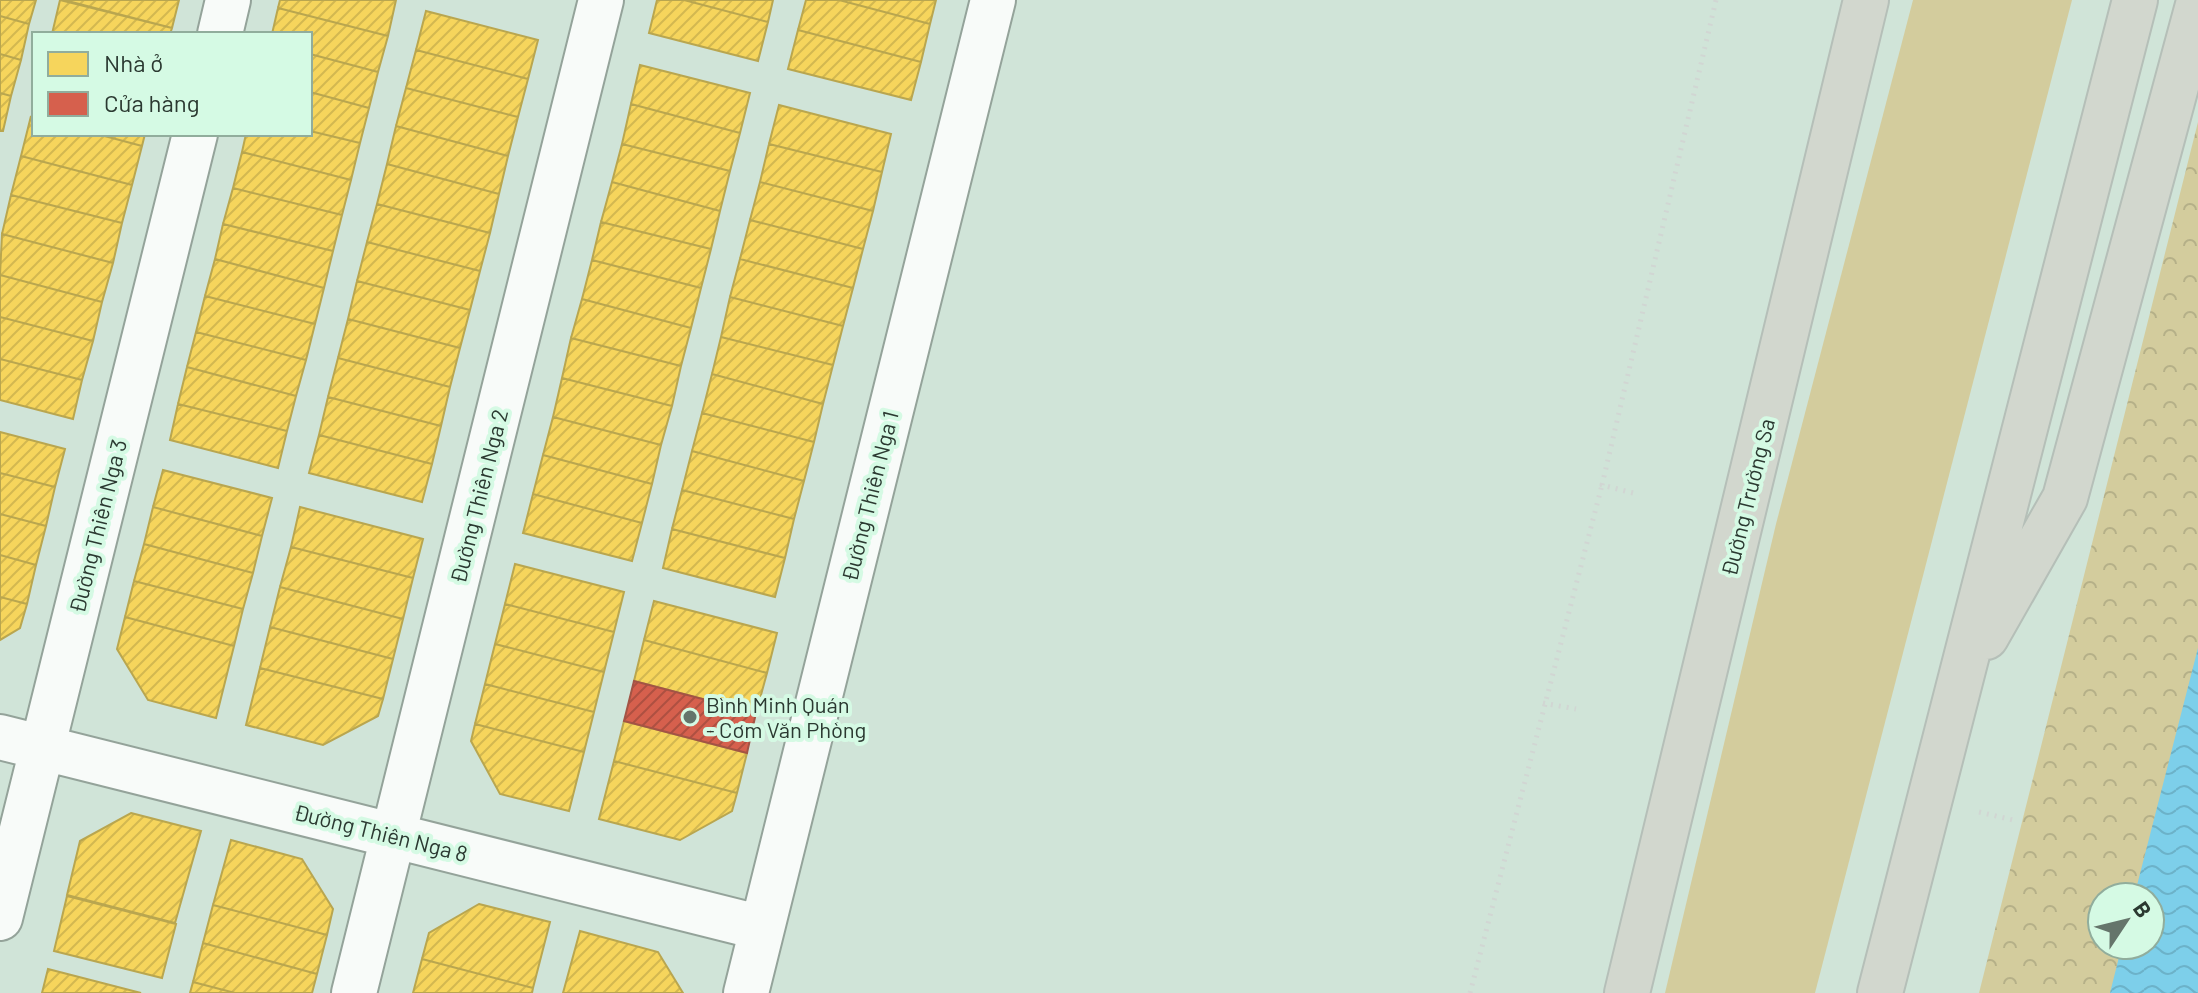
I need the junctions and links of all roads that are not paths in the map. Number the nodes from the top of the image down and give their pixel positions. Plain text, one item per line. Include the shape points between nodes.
1 (228, 0) edge
2 (601, 0) edge
3 (993, 0) edge
4 (1866, 0) edge
5 (2135, 0) edge
6 (2196, 24) edge
7 (220, 32) edge
8 (195, 136) edge
9 (1959, 685) junction
10 (0, 737) edge
11 (42, 747) junction
12 (394, 835) junction
13 (0, 918) edge
14 (762, 928) junction
15 (354, 993) edge
16 (746, 993) edge
17 (1627, 993) edge
18 (1880, 993) edge

1 - 7 street
2 - 12 street, Đường Thiên Nga 2
3 - 14 street, Đường Thiên Nga 1
4 - 17 highway, Đường Trường Sa
5 - 9 highway
6 - 9 highway via 2065,498
8 - 11 street, Đường Thiên Nga 3
9 - 18 highway
10 - 11 street, Đường Thiên Nga 8
11 - 12 street, Đường Thiên Nga 8
11 - 13 street, Đường Thiên Nga 3
12 - 14 street, Đường Thiên Nga 8
12 - 15 street, Đường Thiên Nga 2
14 - 16 street, Đường Thiên Nga 1

